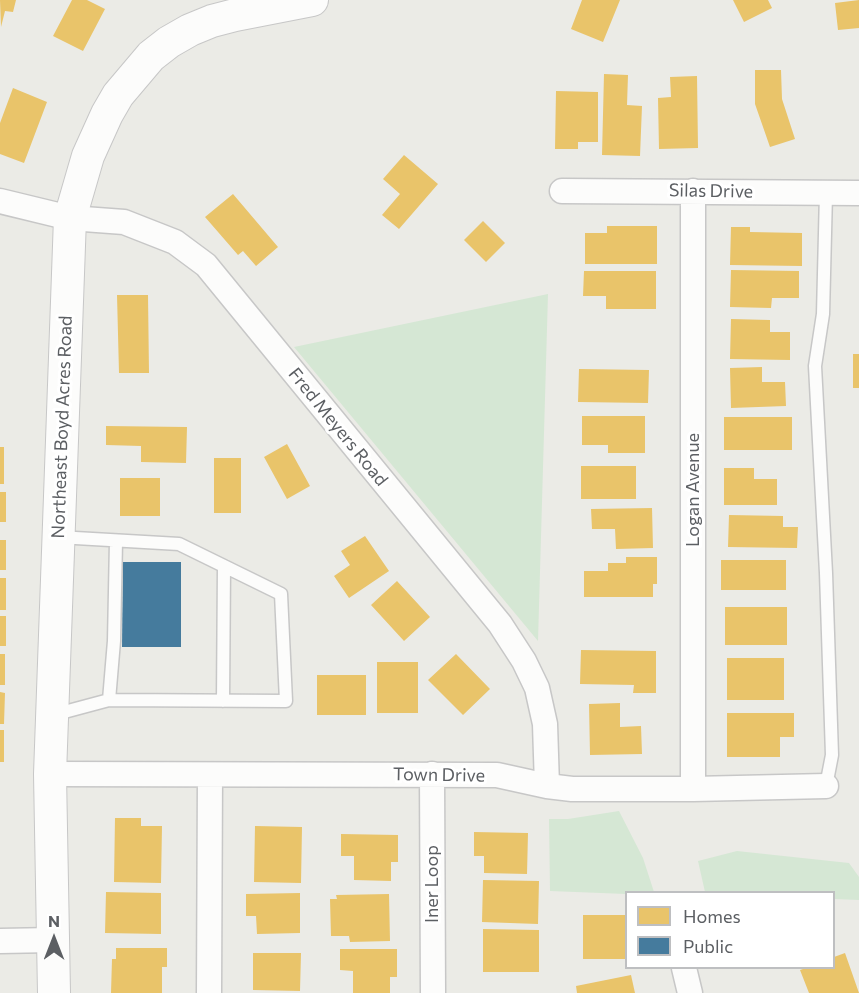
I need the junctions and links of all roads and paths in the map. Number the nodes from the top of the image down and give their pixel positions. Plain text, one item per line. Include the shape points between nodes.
1 (312, 0) edge
2 (562, 191) dead end
3 (693, 191) junction
4 (826, 193) junction
5 (859, 193) edge
6 (0, 201) edge
7 (70, 218) junction
8 (58, 537) junction
9 (116, 541) junction
10 (224, 566) junction
11 (109, 700) junction
12 (223, 700) junction
13 (52, 715) junction
14 (50, 774) junction
15 (432, 774) junction
16 (210, 775) junction
17 (547, 786) junction
18 (826, 786) joint
19 (693, 789) junction
20 (53, 940) junction
21 (0, 941) edge
22 (684, 969) edge
23 (54, 993) edge
24 (208, 993) edge
25 (433, 993) edge
26 (690, 993) edge

1 - 7 street, Northeast Boyd Acres Road via 212,21 189,30 151,56 106,114 88,156
2 - 3 street, Silas Drive
3 - 4 street, Silas Drive
3 - 19 street, Logan Avenue
4 - 5 street, Silas Drive
4 - 18 lane via 823,314 815,366 832,755
6 - 7 street, Fred Meyers Road
7 - 8 street, Northeast Boyd Acres Road
7 - 17 street, Fred Meyers Road via 124,222 174,242 206,265 500,624 537,688 545,724
8 - 9 lane
8 - 13 street, Northeast Boyd Acres Road
9 - 10 lane via 178,544
9 - 11 lane
10 - 12 lane
10 - 12 lane via 281,594 286,701
11 - 12 lane
11 - 13 lane
13 - 14 street, Northeast Boyd Acres Road
14 - 16 street, Town Drive
14 - 20 street, Northeast Boyd Acres Road
15 - 16 street, Town Drive
15 - 17 street, Town Drive via 497,775
15 - 25 street, Iner Loop
16 - 24 street
17 - 19 street, Town Drive
18 - 19 street, Town Drive
20 - 21 street
20 - 23 street, Northeast Boyd Acres Road
22 - 26 street

